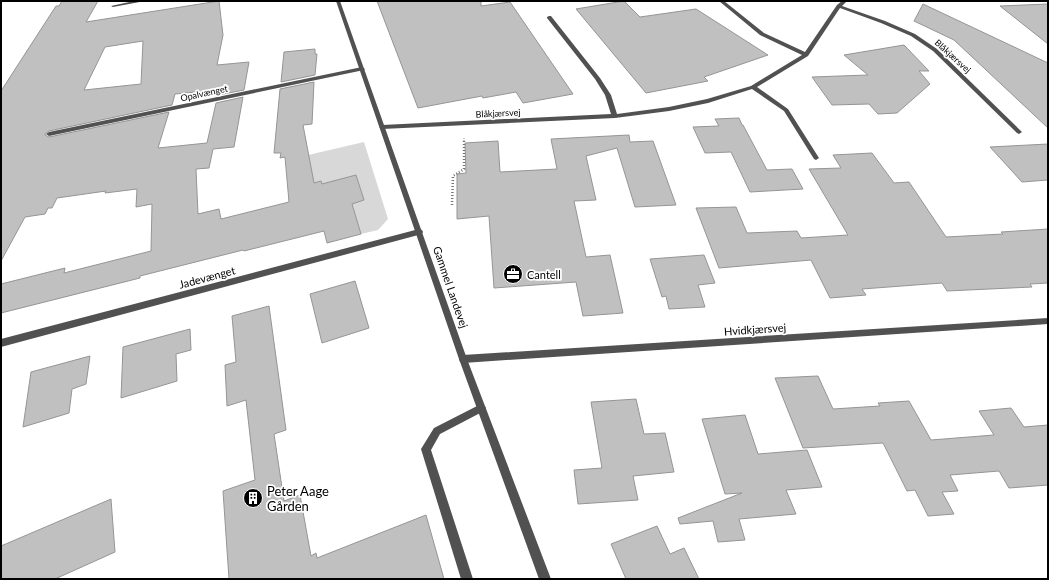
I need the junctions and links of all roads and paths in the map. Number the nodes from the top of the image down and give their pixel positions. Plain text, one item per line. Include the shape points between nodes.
1 (143, 1) edge
2 (338, 1) edge
3 (721, 1) edge
4 (845, 1) edge
5 (113, 6) dead end
6 (840, 6) junction
7 (549, 17) dead end
8 (806, 56) junction
9 (362, 69) junction
10 (753, 87) junction
11 (615, 116) junction
12 (464, 123) junction
13 (382, 127) junction
14 (1019, 132) dead end
15 (49, 134) dead end
16 (816, 158) dead end
17 (452, 205) dead end
18 (419, 232) junction
19 (1048, 321) edge
20 (1, 343) edge
21 (464, 359) junction
22 (482, 408) junction
23 (467, 579) edge
24 (545, 579) edge

1 - 5 street
2 - 9 street, Gammel Landevej
3 - 8 street via 762,34
4 - 6 street, Blåkjærsvej
6 - 8 street, Blåkjærsvej
6 - 14 street, Blåkjærsvej via 913,35 935,50
7 - 11 street via 597,78 608,95
8 - 10 street, Blåkjærsvej
9 - 13 street, Gammel Landevej
9 - 15 street, Opalvænget
10 - 11 street, Blåkjærsvej via 675,108
10 - 16 street via 786,110
11 - 12 street, Blåkjærsvej
12 - 13 street, Blåkjærsvej
12 - 17 path via 464,169 453,176
13 - 18 street, Gammel Landevej
18 - 20 street, Jadevænget
18 - 21 street, Gammel Landevej
19 - 21 street, Hvidkjærsvej
21 - 22 street, Gammel Landevej
22 - 23 street via 437,431 426,449
22 - 24 street, Gammel Landevej

